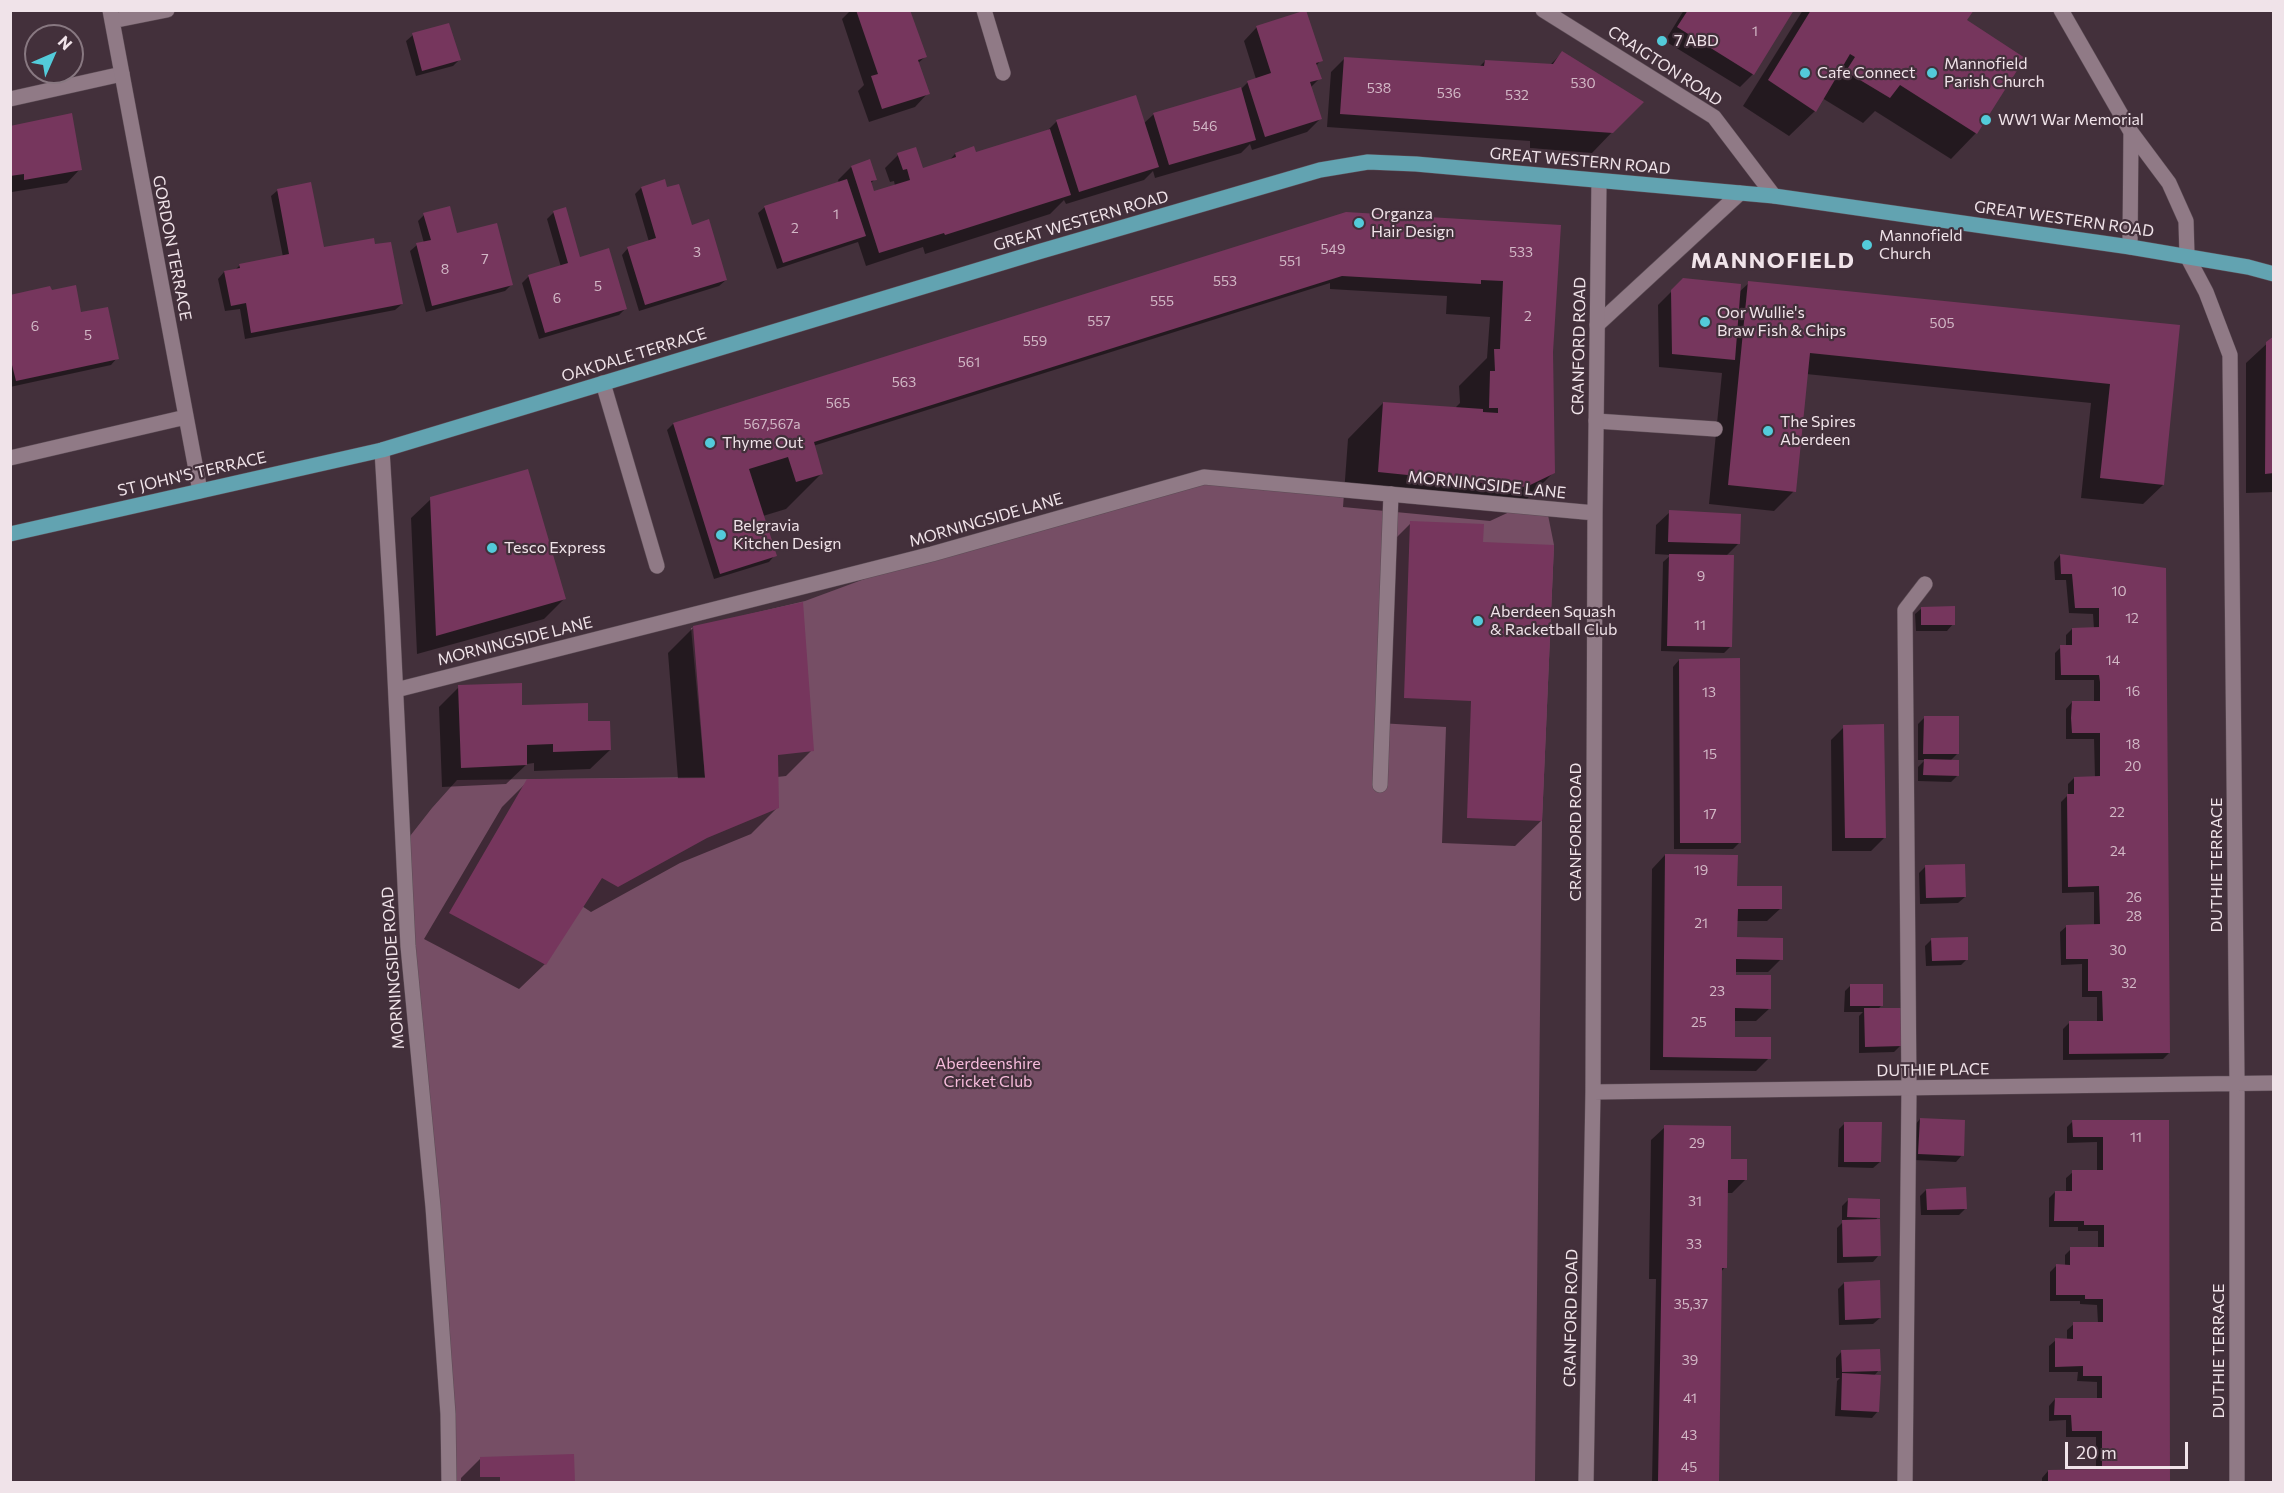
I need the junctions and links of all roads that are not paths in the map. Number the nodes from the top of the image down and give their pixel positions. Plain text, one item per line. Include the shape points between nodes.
1 (167, 10) edge
2 (984, 10) edge
3 (1543, 10) edge
4 (2061, 10) edge
5 (111, 16) edge
6 (1003, 73) dead end
7 (122, 74) junction
8 (10, 99) edge
9 (2131, 132) junction
10 (1599, 182) junction
11 (1740, 194) junction
12 (1774, 196) junction
13 (2130, 247) junction
14 (2187, 256) junction
15 (2274, 274) edge
16 (896, 294) joint
17 (1597, 325) junction
18 (603, 383) junction
19 (186, 417) junction
20 (1596, 421) junction
21 (1715, 429) dead end
22 (382, 450) junction
23 (10, 458) edge
24 (200, 491) junction
25 (1391, 494) junction
26 (1595, 513) junction
27 (10, 534) edge
28 (657, 566) dead end
29 (1925, 584) dead end
30 (396, 690) junction
31 (1380, 785) dead end
32 (2237, 1083) junction
33 (2274, 1083) edge
34 (1909, 1089) junction
35 (1593, 1092) junction
36 (449, 1482) edge
37 (1586, 1482) edge
38 (1905, 1482) edge
39 (2237, 1482) edge

1 - 5 street
2 - 6 street
3 - 12 street, CRAIGTON ROAD via 1714,117
4 - 9 street
5 - 7 street, GORDON TERRACE
7 - 8 street
7 - 19 street, GORDON TERRACE
9 - 13 street
9 - 14 street via 2169,183 2186,221
10 - 11 main road, GREAT WESTERN ROAD
10 - 16 main road, GREAT WESTERN ROAD via 1368,162 1320,170
10 - 17 street, CRANFORD ROAD
11 - 12 main road, GREAT WESTERN ROAD
11 - 17 street
12 - 13 main road, GREAT WESTERN ROAD
13 - 14 main road, GREAT WESTERN ROAD
14 - 15 main road, GREAT WESTERN ROAD
14 - 32 street, DUTHIE TERRACE via 2206,292 2230,355
16 - 18 main road, OAKDALE TERRACE
17 - 20 street, CRANFORD ROAD
18 - 22 main road, OAKDALE TERRACE
18 - 28 street
19 - 23 street
19 - 24 street, GORDON TERRACE
20 - 21 street
20 - 26 street, CRANFORD ROAD
22 - 24 main road, ST JOHN'S TERRACE
22 - 30 street, MORNINGSIDE ROAD
24 - 27 main road, ST JOHN'S TERRACE
25 - 26 street, MORNINGSIDE LANE
25 - 30 street, MORNINGSIDE LANE via 1204,477 932,554
25 - 31 street
26 - 35 street, CRANFORD ROAD
29 - 34 street via 1905,610
30 - 36 street, MORNINGSIDE ROAD via 408,946 435,1230
32 - 33 street, DUTHIE PLACE
32 - 34 street, DUTHIE PLACE
32 - 39 street, DUTHIE TERRACE
34 - 35 street, DUTHIE PLACE
34 - 38 street
35 - 37 street, CRANFORD ROAD

